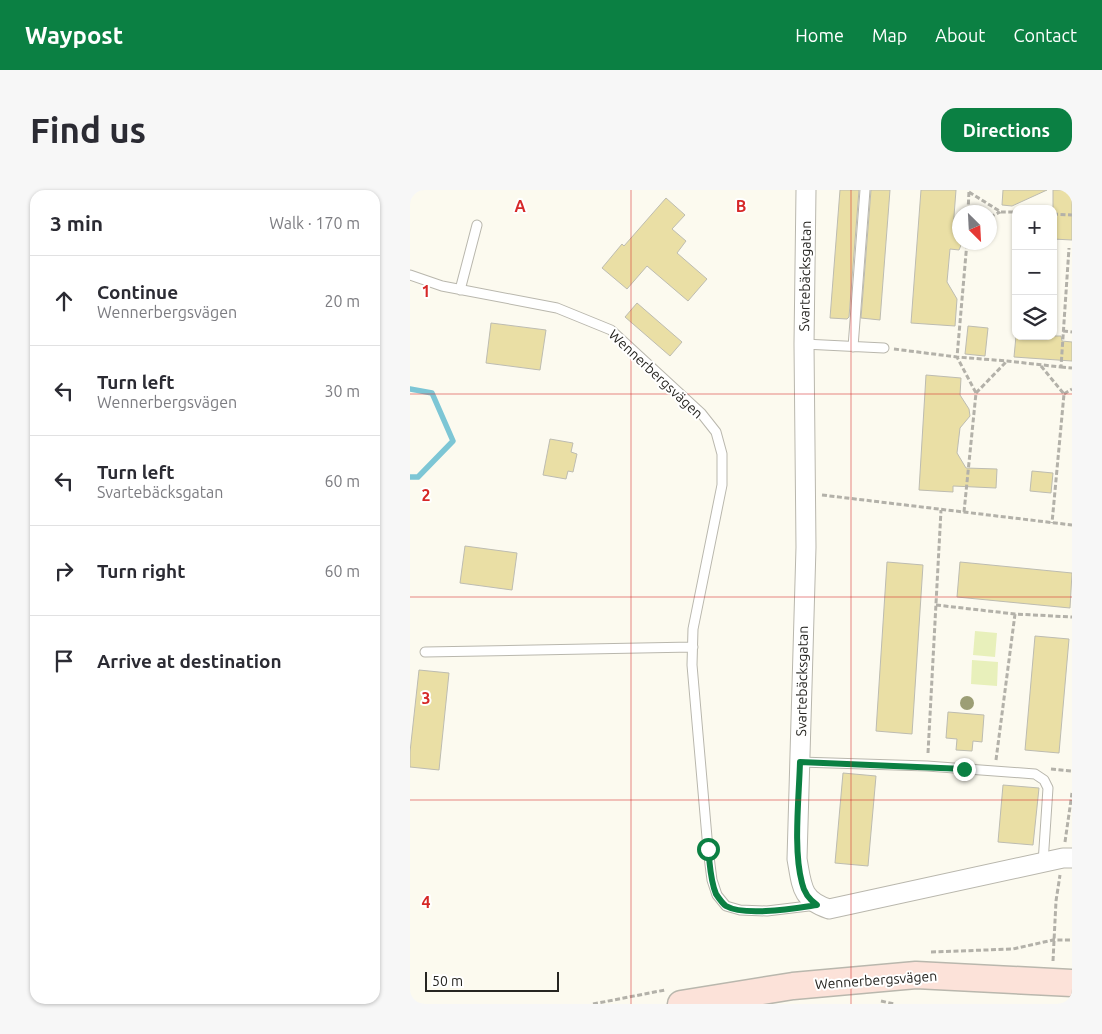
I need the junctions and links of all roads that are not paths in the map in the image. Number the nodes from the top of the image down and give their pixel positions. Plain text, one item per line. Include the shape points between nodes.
1 (806, 190) edge
2 (865, 190) edge
3 (477, 225) dead end
4 (410, 275) edge
5 (460, 290) junction
6 (804, 344) junction
7 (853, 347) junction
8 (884, 348) road end
9 (693, 647) junction
10 (425, 652) dead end
11 (800, 762) junction
12 (1072, 858) edge
13 (1042, 863) junction
14 (817, 905) junction
15 (1072, 983) edge
16 (681, 1004) edge

1 - 6 street, Svartebäcksgatan
2 - 7 lane
3 - 5 lane
4 - 5 lane, Wennerbergsvägen
5 - 9 lane, Wennerbergsvägen via 557,308 611,330 701,413 716,432 722,454 722,485 693,629
6 - 7 lane
6 - 11 street, Svartebäcksgatan via 806,547
7 - 8 lane
9 - 10 lane
9 - 14 lane, Wennerbergsvägen via 694,702 708,849 717,895 726,906 740,910 767,911
11 - 13 lane via 1035,774 1044,780 1048,788
11 - 14 street, Svartebäcksgatan via 797,859 802,885 810,900
12 - 13 street
13 - 14 street via 844,907 829,909
15 - 16 main road, Wennerbergsvägen via 916,975 793,986

